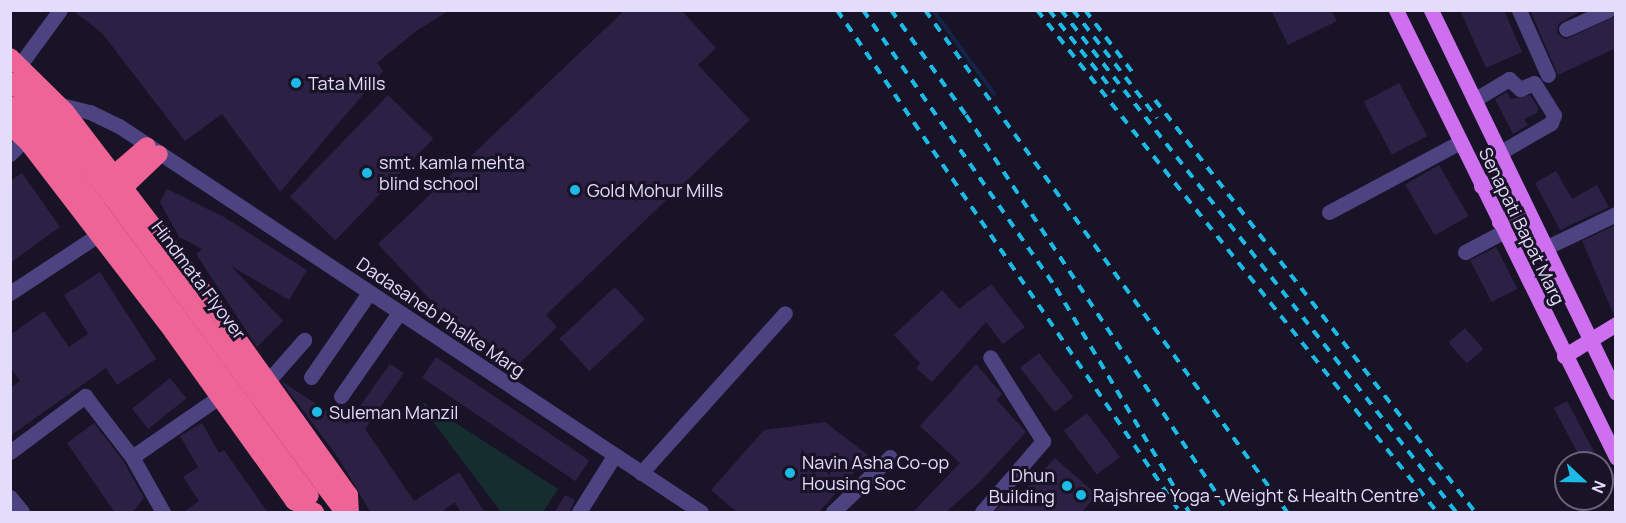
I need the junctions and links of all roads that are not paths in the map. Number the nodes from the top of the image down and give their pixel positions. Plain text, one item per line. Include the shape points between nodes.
1 (60, 10) edge
2 (1396, 10) edge
3 (1431, 10) edge
4 (1519, 10) edge
5 (1608, 10) edge
6 (1566, 29) dead end
7 (13, 68) edge
8 (1548, 75) dead end
9 (1474, 100) junction
10 (57, 104) junction
11 (10, 105) edge
12 (10, 126) edge
13 (24, 140) junction
14 (1460, 142) junction
15 (153, 150) junction
16 (1500, 153) junction
17 (10, 154) edge
18 (1509, 172) junction
19 (119, 182) junction
20 (1481, 186) junction
21 (1526, 208) junction
22 (1329, 212) dead end
23 (82, 213) junction
24 (1616, 214) edge
25 (1501, 227) junction
26 (98, 235) junction
27 (1545, 248) junction
28 (1465, 252) dead end
29 (10, 293) edge
30 (369, 293) junction
31 (399, 313) junction
32 (785, 313) dead end
33 (1616, 324) edge
34 (304, 340) dead end
35 (1590, 343) junction
36 (1564, 356) junction
37 (990, 357) dead end
38 (311, 377) dead end
39 (268, 381) junction
40 (1616, 393) edge
41 (341, 396) dead end
42 (219, 397) junction
43 (1610, 433) edge
44 (10, 452) edge
45 (614, 456) junction
46 (132, 457) junction
47 (890, 457) dead end
48 (1616, 458) edge
49 (641, 473) junction
50 (10, 497) edge
51 (317, 499) edge
52 (22, 513) edge
53 (163, 513) edge
54 (321, 513) edge
55 (344, 513) edge
56 (350, 513) edge
57 (579, 513) edge
58 (701, 513) edge
59 (832, 513) edge
60 (982, 513) edge

1 - 7 street
2 - 14 main road, Senapati Bapat Marg
3 - 9 main road, Senapati Bapat Marg
4 - 8 street
5 - 6 street
7 - 10 highway
7 - 51 highway, Hindmata Flyover, bridge via 110,195
9 - 16 main road, Senapati Bapat Marg
9 - 16 street via 1509,79 1520,88 1534,83 1554,115 1551,123
10 - 15 street, Dadasaheb Phalke Marg via 90,111
10 - 19 highway
11 - 51 highway, Hindmata Flyover, bridge via 40,134
12 - 13 highway
13 - 17 street
13 - 23 highway
14 - 20 main road, Senapati Bapat Marg
14 - 22 street
15 - 19 highway
15 - 30 street, Dadasaheb Phalke Marg
16 - 18 main road, Senapati Bapat Marg
18 - 20 main road
18 - 21 main road, Senapati Bapat Marg
19 - 23 highway
19 - 39 highway
20 - 25 main road, Senapati Bapat Marg
21 - 25 main road
21 - 27 main road, Senapati Bapat Marg
23 - 26 highway
24 - 27 street
25 - 28 street
25 - 36 main road, Senapati Bapat Marg
26 - 29 street
26 - 42 highway
27 - 35 main road, Senapati Bapat Marg
30 - 31 street, Dadasaheb Phalke Marg
30 - 38 street
31 - 41 street
31 - 45 street, Dadasaheb Phalke Marg
32 - 49 street
33 - 35 main road
34 - 39 street
35 - 36 main road
35 - 40 main road, Senapati Bapat Marg
36 - 43 main road, Senapati Bapat Marg
37 - 60 street via 1043,441
39 - 56 highway via 349,495
42 - 46 street
42 - 51 highway via 294,501
43 - 48 main road, Senapati Bapat Marg
44 - 46 street via 85,396
45 - 49 street, Dadasaheb Phalke Marg
45 - 57 street
46 - 53 street
47 - 59 street
49 - 58 street, Dadasaheb Phalke Marg
50 - 52 street
51 - 54 highway, Hindmata Flyover
51 - 55 highway, Hindmata Flyover

